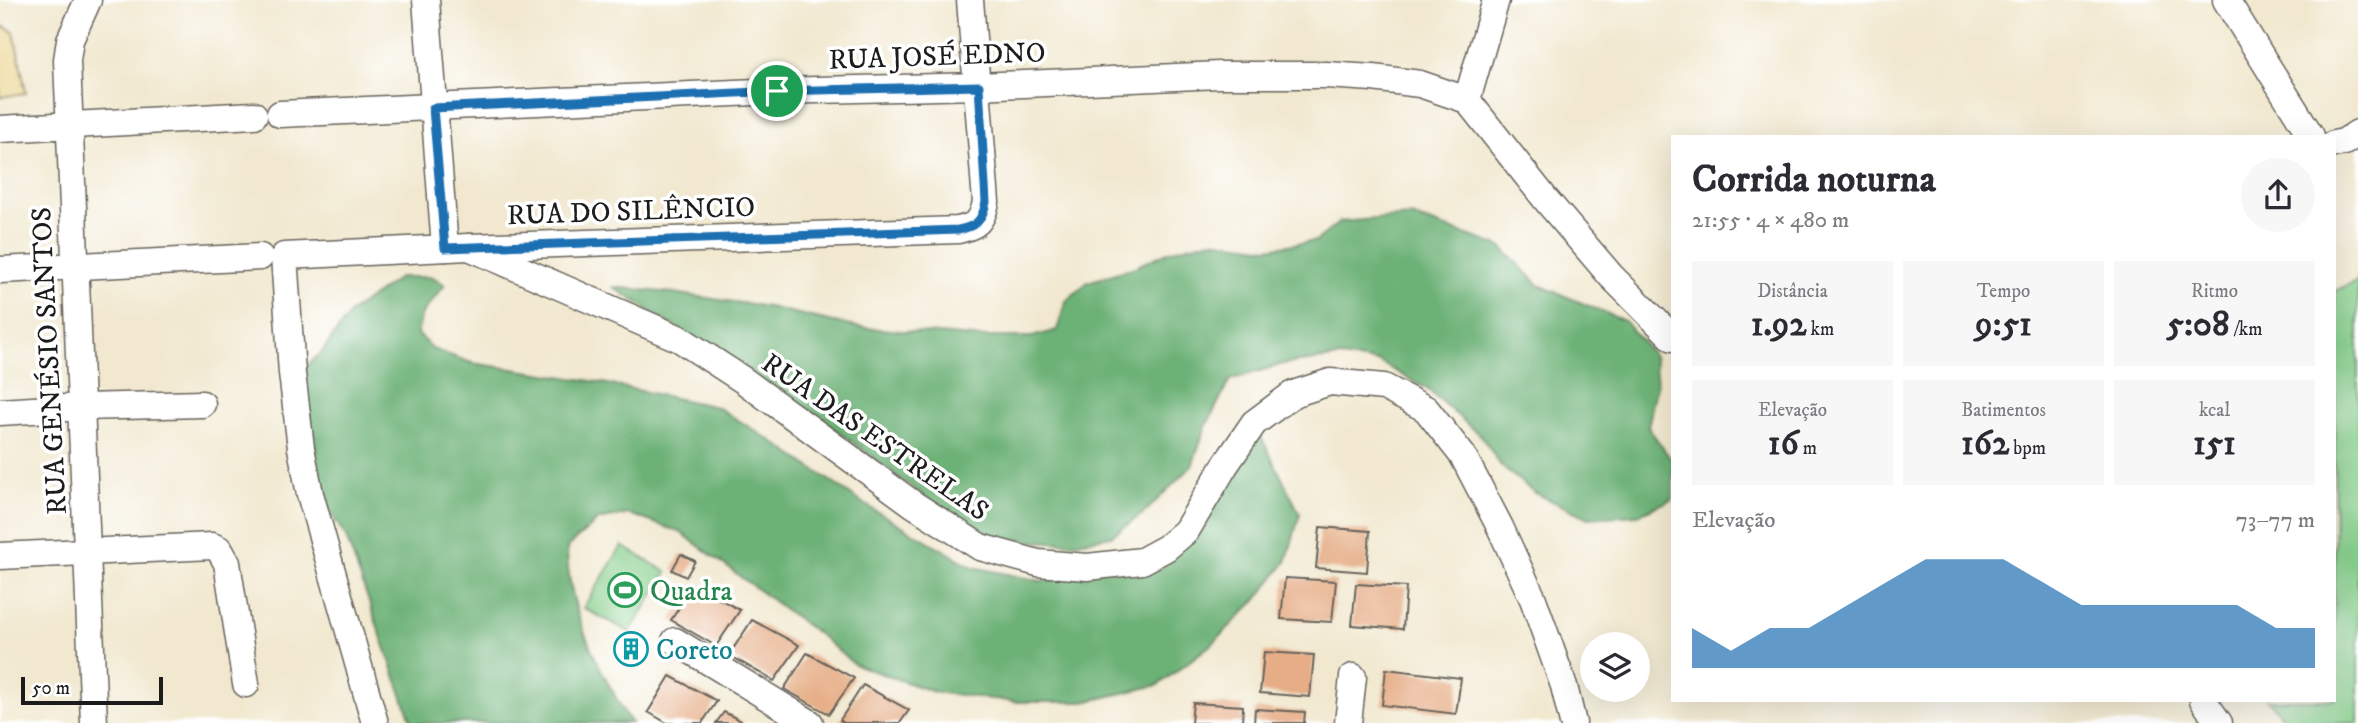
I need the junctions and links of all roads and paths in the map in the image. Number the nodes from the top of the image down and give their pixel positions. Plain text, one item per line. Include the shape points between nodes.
1 (88, 0) edge
2 (426, 0) edge
3 (971, 0) edge
4 (1496, 0) edge
5 (2226, 0) edge
6 (979, 86) junction
7 (1467, 100) junction
8 (433, 108) junction
9 (68, 126) junction
10 (0, 129) edge
11 (2358, 133) edge
12 (2310, 135) edge
13 (2336, 144) edge
14 (457, 248) junction
15 (272, 257) junction
16 (75, 267) junction
17 (0, 270) edge
18 (1671, 336) edge
19 (202, 404) dead end
20 (82, 407) junction
21 (0, 412) edge
22 (88, 552) junction
23 (0, 556) edge
24 (675, 640) dead end
25 (1353, 677) dead end
26 (246, 684) dead end
27 (2204, 702) edge
28 (94, 723) edge
29 (375, 723) edge
30 (810, 723) edge
31 (1348, 723) edge
32 (1573, 723) edge
33 (2219, 723) edge

1 - 9 street, RUA GENÉSIO SANTOS via 70,40
2 - 8 street
3 - 6 street
4 - 7 street
5 - 12 street
6 - 7 street, RUA JOSÉ EDNO via 1326,75 1420,83
6 - 8 street, RUA JOSÉ EDNO
6 - 14 street, RUA DO SILÊNCIO via 986,202 978,224 958,230
7 - 18 street via 1603,266
8 - 9 street, RUA JOSÉ EDNO
8 - 14 street
9 - 10 street, RUA JOSÉ EDNO
9 - 16 street, RUA GENÉSIO SANTOS
11 - 13 street
14 - 15 street, RUA DO SILÊNCIO
14 - 32 street, RUA DAS ESTRELAS via 680,339 980,547 1038,563 1087,567 1142,561 1186,531 1254,423 1293,394 1330,382 1384,387 1426,409 1463,456 1533,599
15 - 16 street, RUA DO SILÊNCIO
15 - 29 street via 310,494
16 - 17 street, RUA DO SILÊNCIO
16 - 20 street, RUA GENÉSIO SANTOS
19 - 20 street
20 - 21 street
20 - 22 street, RUA GENÉSIO SANTOS
22 - 23 street
22 - 26 street via 219,549 227,563
22 - 28 street, RUA GENÉSIO SANTOS
24 - 30 street
25 - 31 street
27 - 33 street

